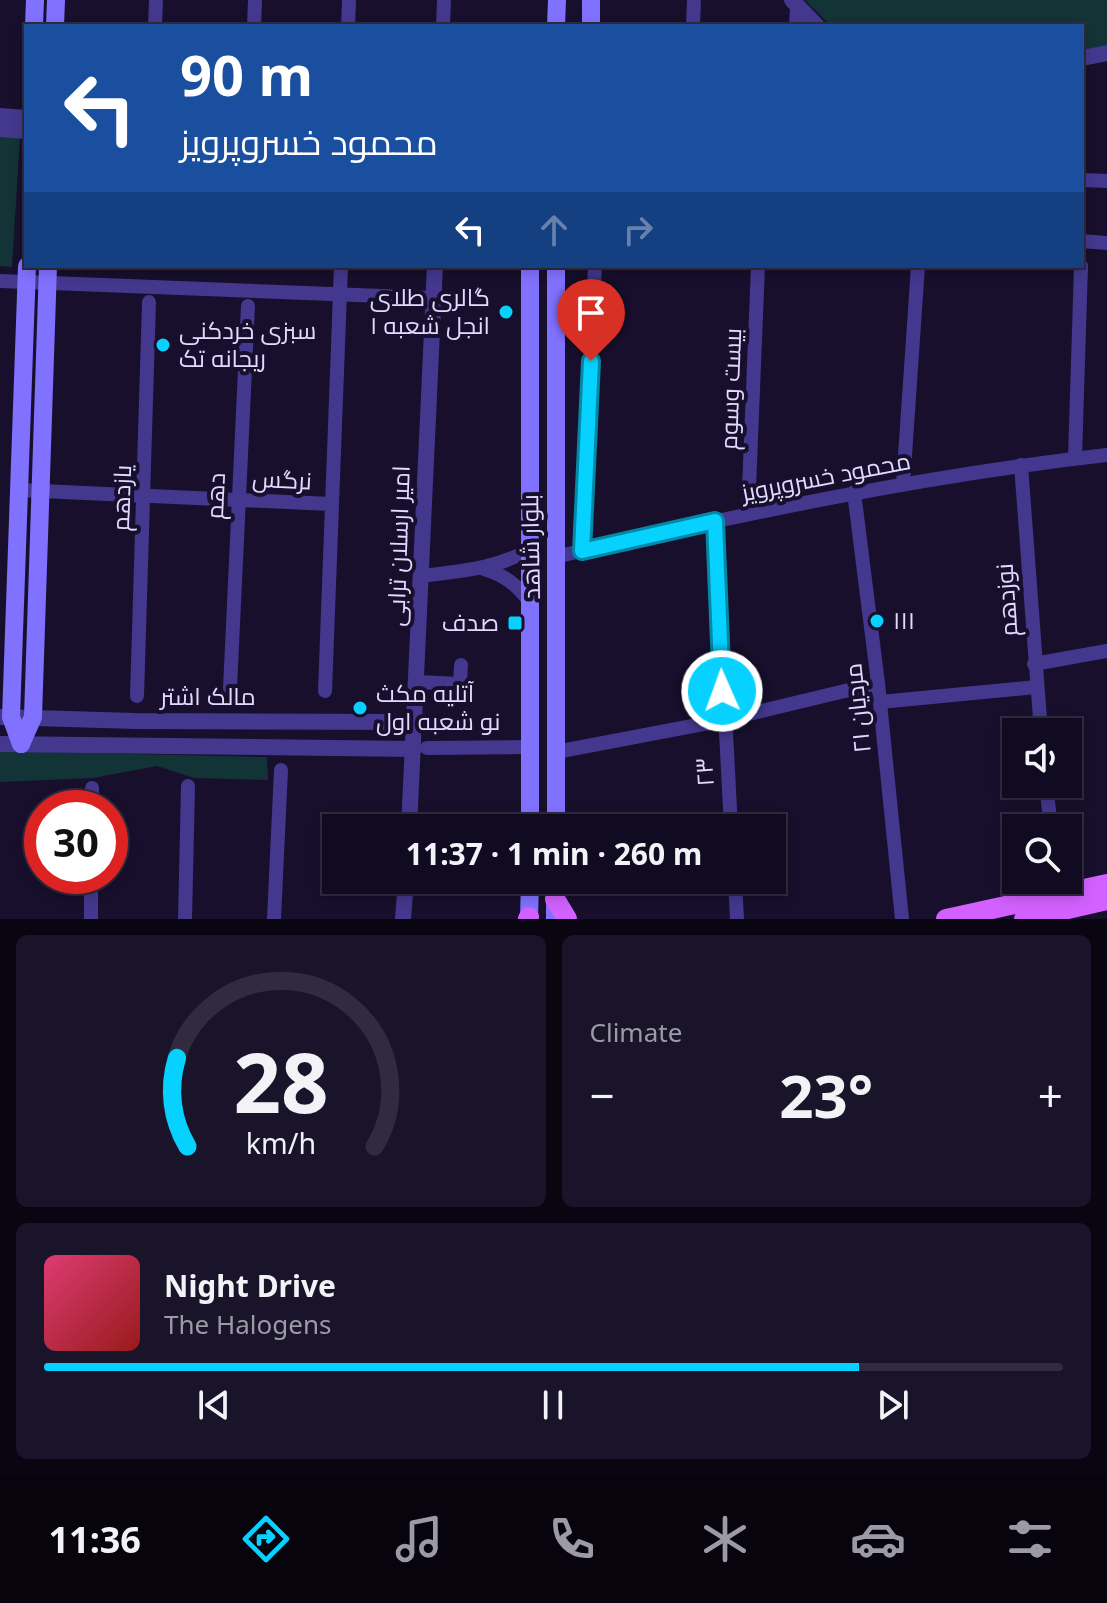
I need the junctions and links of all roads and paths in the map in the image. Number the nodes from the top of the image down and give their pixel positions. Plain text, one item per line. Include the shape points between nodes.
1 (35, 0) edge
2 (56, 0) edge
3 (156, 0) edge
4 (255, 0) edge
5 (349, 0) edge
6 (444, 0) edge
7 (557, 0) edge
8 (591, 0) edge
9 (694, 0) edge
10 (794, 4) edge
11 (34, 24) edge
12 (55, 24) edge
13 (155, 24) edge
14 (254, 24) edge
15 (348, 24) edge
16 (443, 24) edge
17 (556, 24) edge
18 (591, 24) edge
19 (693, 24) edge
20 (796, 24) edge
21 (815, 24) edge
22 (1107, 53) edge
23 (1084, 58) edge
24 (0, 116) edge
25 (24, 118) edge
26 (0, 129) edge
27 (24, 131) edge
28 (1084, 180) edge
29 (1107, 181) edge
30 (1084, 241) edge
31 (1107, 243) edge
32 (341, 268) edge
33 (435, 268) edge
34 (530, 268) edge
35 (556, 268) edge
36 (595, 268) edge
37 (758, 268) edge
38 (918, 268) edge
39 (1081, 268) edge
40 (26, 274) edge
41 (48, 274) edge
42 (0, 281) edge
43 (340, 295) junction
44 (433, 298) junction
45 (149, 302) dead end
46 (248, 306) dead end
47 (1107, 455) edge
48 (1075, 458) junction
49 (1021, 465) junction
50 (903, 484) junction
51 (19, 490) junction
52 (40, 491) junction
53 (854, 492) junction
54 (145, 496) junction
55 (238, 500) junction
56 (331, 504) junction
57 (748, 513) junction
58 (715, 521) junction
59 (529, 550) junction
60 (582, 551) junction
61 (555, 557) junction
62 (483, 568) junction
63 (422, 576) junction
64 (529, 601) junction
65 (1107, 651) edge
66 (1034, 664) junction
67 (461, 665) dead end
68 (417, 682) junction
69 (878, 683) junction
70 (1036, 687) junction
71 (230, 688) dead end
72 (325, 691) dead end
73 (137, 696) dead end
74 (880, 702) junction
75 (6, 717) edge
76 (33, 717) junction
77 (1039, 718) edge
78 (724, 720) junction
79 (415, 722) junction
80 (0, 744) edge
81 (21, 744) junction
82 (529, 747) junction
83 (420, 748) junction
84 (556, 752) junction
85 (281, 770) dead end
86 (188, 786) dead end
87 (411, 814) edge
88 (530, 814) edge
89 (556, 814) edge
90 (730, 814) edge
91 (91, 894) edge
92 (405, 894) edge
93 (529, 894) edge
94 (736, 894) edge
95 (555, 904) edge
96 (1068, 904) edge
97 (528, 918) edge
98 (91, 919) edge
99 (185, 919) edge
100 (274, 919) edge
101 (403, 919) edge
102 (567, 919) edge
103 (737, 919) edge
104 (902, 919) edge
105 (946, 919) edge

1 - 11 main road
2 - 12 main road
3 - 13 street
4 - 14 street
5 - 15 street
6 - 16 street
7 - 17 main road
8 - 18 main road
9 - 19 street
10 - 20 street
10 - 21 street
22 - 23 street
24 - 25 street
26 - 27 street
28 - 29 street
30 - 31 street
32 - 43 street
33 - 44 street, امیر ارسلان ترابی
34 - 59 main road, بلوار شاهد
35 - 61 main road, بلوار شاهد
36 - 60 street
37 - 57 street, بیست وسوم
38 - 50 street
39 - 48 street
40 - 41 street
40 - 42 street
40 - 51 main road
41 - 43 street
41 - 52 main road
43 - 44 street
43 - 56 street
44 - 63 street, امیر ارسلان ترابی
45 - 54 street, یازدهم
46 - 55 street, دهم
47 - 48 street, محمود خسروپرویز
48 - 49 street, محمود خسروپرویز
49 - 50 street, محمود خسروپرویز
49 - 66 street, نوزدهم
50 - 53 street, محمود خسروپرویز
51 - 52 street, نرگس
51 - 75 main road
52 - 54 street, نرگس
52 - 76 main road
53 - 57 street, محمود خسروپرویز
53 - 69 street, ۲۱ مردیان
54 - 55 street, نرگس
54 - 73 street, یازدهم
55 - 56 street, نرگس
55 - 71 street, دهم
56 - 72 street
57 - 58 street, محمود خسروپرویز
58 - 60 street, محمود خسروپرویز
58 - 78 street, ۲۳
59 - 62 street
59 - 64 main road, بلوار شاهد
60 - 61 street, محمود خسروپرویز
61 - 84 main road, بلوار شاهد
62 - 63 street
62 - 64 street via 509,580
63 - 68 street, امیر ارسلان ترابی
64 - 82 main road, بلوار شاهد
65 - 66 street
66 - 70 street, نوزدهم
67 - 68 street via 460,684
68 - 79 street, امیر ارسلان ترابی
69 - 74 street, ۲۱ مردیان
69 - 78 street
70 - 74 street
70 - 77 street, نوزدهم
74 - 104 street, ۲۱ مردیان
75 - 76 street, مالک اشتر
75 - 81 main road
76 - 79 street, مالک اشتر
76 - 81 main road
78 - 84 street
78 - 90 street, ۲۳
79 - 83 street, امیر ارسلان ترابی
80 - 81 street, مالک اشتر
81 - 83 street, مالک اشتر
82 - 83 street
82 - 88 main road, بلوار شاهد
83 - 87 street, امیر ارسلان ترابی
84 - 89 main road, بلوار شاهد
85 - 100 street
86 - 99 street
91 - 98 street
92 - 101 street
93 - 97 main road
94 - 103 street
95 - 97 main road
95 - 102 main road
96 - 105 main road

